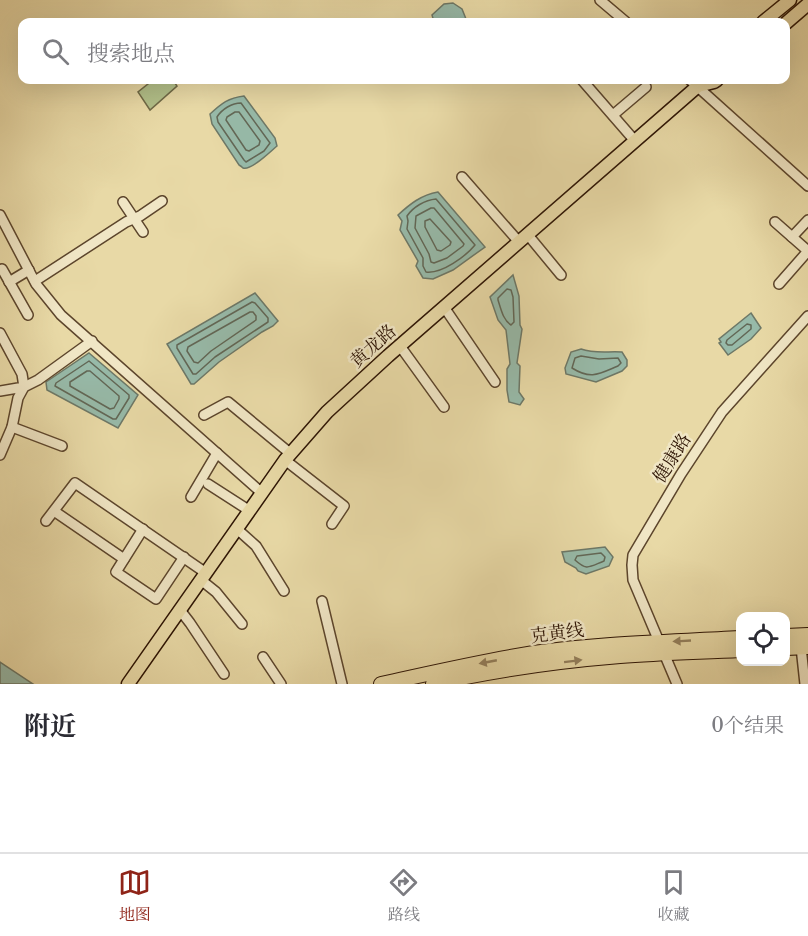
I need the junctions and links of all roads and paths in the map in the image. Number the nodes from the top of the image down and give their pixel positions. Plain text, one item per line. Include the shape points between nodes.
1 (600, 0) edge
2 (790, 0) edge
3 (808, 4) edge
4 (621, 18) edge
5 (768, 18) edge
6 (790, 20) edge
7 (586, 84) edge
8 (694, 84) edge
9 (698, 84) edge
10 (646, 87) dead end
11 (613, 115) junction
12 (635, 141) junction
13 (462, 177) dead end
14 (808, 186) edge
15 (123, 201) dead end
16 (162, 201) dead end
17 (0, 215) edge
18 (134, 219) junction
19 (808, 220) edge
20 (776, 222) dead end
21 (143, 232) dead end
22 (792, 237) junction
23 (523, 238) junction
24 (808, 251) edge
25 (2, 268) dead end
26 (29, 270) junction
27 (561, 275) dead end
28 (35, 281) junction
29 (9, 282) junction
30 (779, 284) dead end
31 (444, 307) junction
32 (28, 315) dead end
33 (808, 316) edge
34 (0, 333) edge
35 (92, 341) junction
36 (400, 346) junction
37 (495, 382) dead end
38 (24, 387) junction
39 (0, 391) edge
40 (444, 408) dead end
41 (204, 415) dead end
42 (12, 427) junction
43 (62, 446) dead end
44 (217, 453) junction
45 (0, 455) edge
46 (288, 457) junction
47 (208, 484) dead end
48 (262, 494) junction
49 (191, 497) dead end
50 (54, 511) junction
51 (250, 511) junction
52 (46, 521) dead end
53 (332, 524) dead end
54 (237, 529) junction
55 (143, 530) junction
56 (184, 557) junction
57 (124, 559) junction
58 (204, 577) junction
59 (284, 591) dead end
60 (322, 601) dead end
61 (180, 610) junction
62 (242, 624) dead end
63 (808, 635) edge
64 (790, 636) edge
65 (736, 639) edge
66 (804, 647) edge
67 (661, 648) junction
68 (736, 650) edge
69 (263, 657) dead end
70 (224, 674) dead end
71 (458, 681) edge
72 (128, 684) edge
73 (281, 684) edge
74 (342, 684) edge
75 (381, 684) edge
76 (433, 684) edge
77 (677, 684) edge
78 (805, 684) edge

1 - 4 street
2 - 5 main road
3 - 6 main road
7 - 11 street
8 - 12 main road, 黄龙路
9 - 14 street
10 - 11 street
11 - 12 street
12 - 23 main road, 黄龙路
13 - 23 street
15 - 18 street
16 - 18 street
17 - 26 street
18 - 21 street
18 - 28 street
19 - 22 street
20 - 22 street
22 - 24 street
23 - 27 street
23 - 31 main road, 黄龙路
24 - 30 street
25 - 29 street
26 - 28 street
26 - 29 street
28 - 35 street via 61,315
29 - 32 street
31 - 36 main road, 黄龙路
31 - 37 street
33 - 67 street, 健康路 via 722,412 633,555 633,580
34 - 38 street via 22,374
35 - 38 street
35 - 44 street
36 - 40 street
36 - 46 main road, 黄龙路 via 327,412
38 - 39 street
38 - 42 street
41 - 46 street via 228,402
42 - 43 street
42 - 45 street
44 - 48 street
44 - 49 street
46 - 48 main road, 黄龙路
46 - 53 street via 344,506
47 - 51 street
48 - 51 main road, 黄龙路
50 - 52 street
50 - 55 street via 75,483
50 - 57 street
51 - 54 main road, 黄龙路
54 - 58 main road, 黄龙路
54 - 59 street via 256,546
55 - 56 street
55 - 57 street
56 - 57 street via 156,599 116,572
56 - 58 street
58 - 61 main road, 黄龙路
58 - 62 street
60 - 74 street
61 - 70 street
61 - 72 main road, 黄龙路
63 - 64 highway
65 -> 67 highway, 克黄线
66 - 78 street
67 - 68 highway, 克黄线
71 -> 67 highway, 克黄线
67 -> 75 highway, 克黄线 via 618,644 534,653
67 - 77 street, 健康路
69 - 73 street
71 - 76 highway, 克黄线

